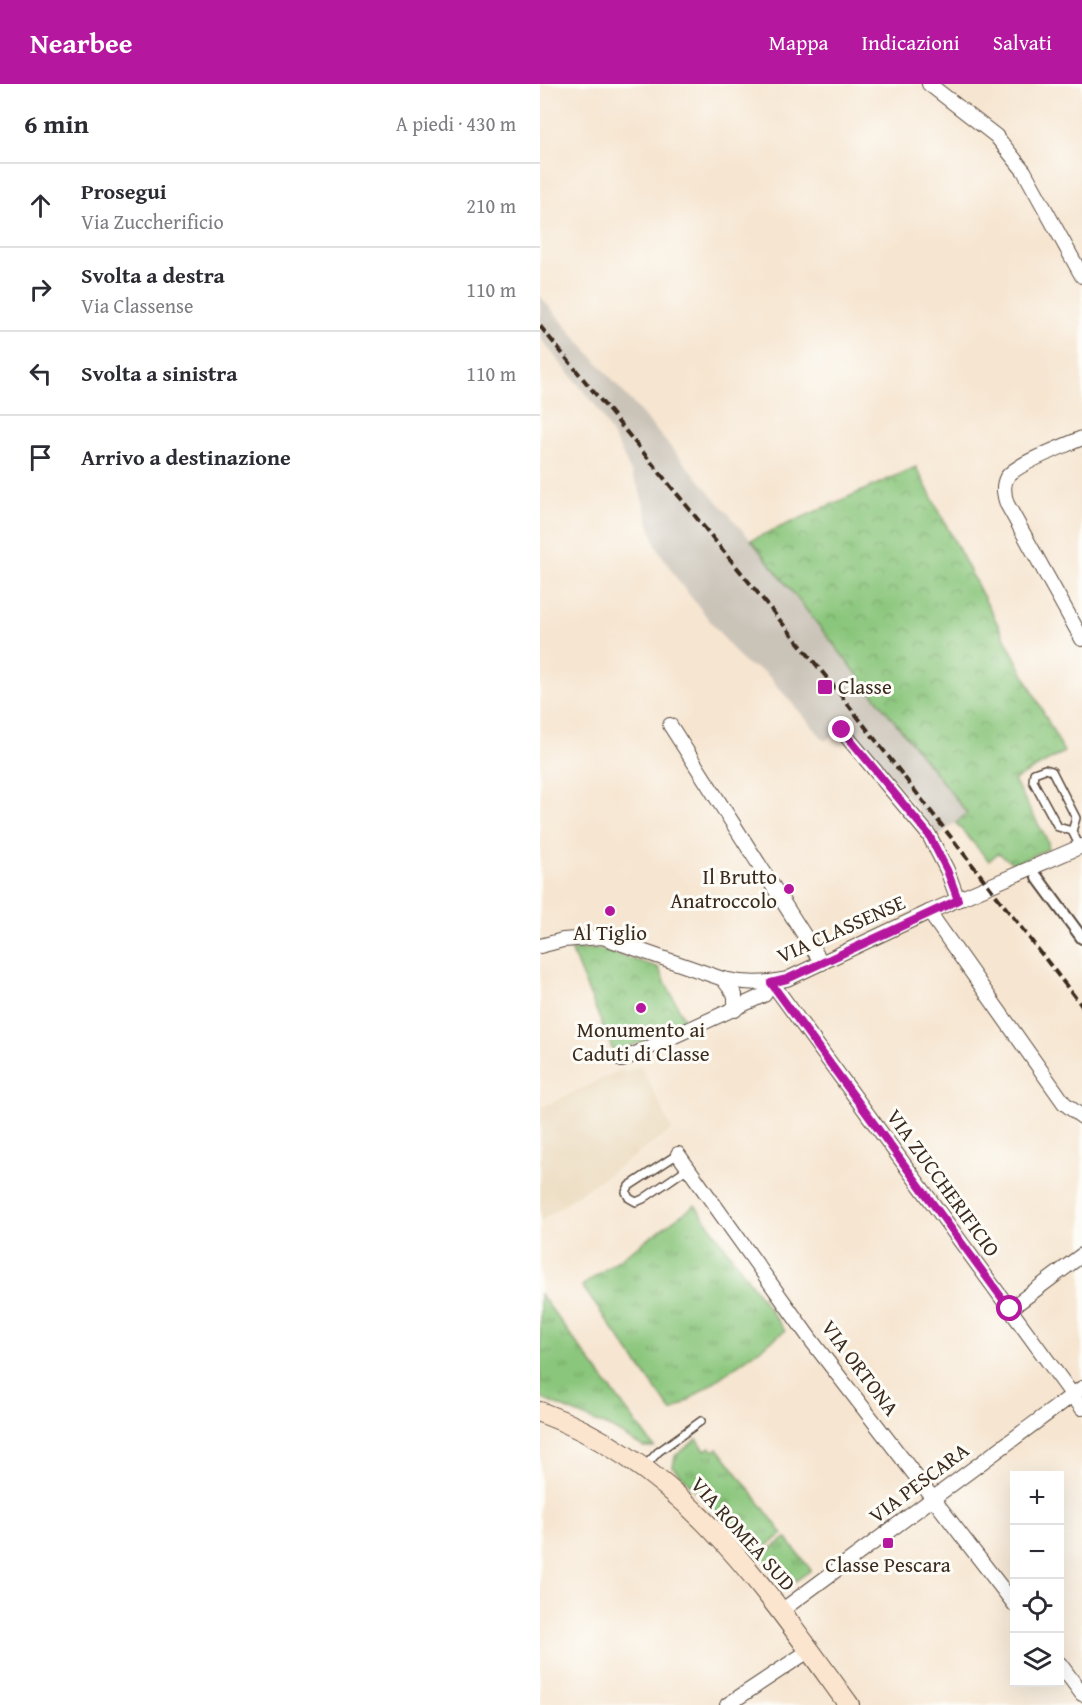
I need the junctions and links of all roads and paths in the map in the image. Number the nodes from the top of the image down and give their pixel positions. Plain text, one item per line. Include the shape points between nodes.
1 (929, 84) edge
2 (1082, 276) edge
3 (1082, 438) edge
4 (1082, 639) edge
5 (670, 725) dead end
6 (842, 730) dead end
7 (1072, 831) junction
8 (1081, 847) edge
9 (1037, 877) dead end
10 (958, 900) junction
11 (929, 912) junction
12 (1082, 938) edge
13 (540, 946) edge
14 (822, 963) junction
15 (723, 980) junction
16 (771, 983) junction
17 (735, 1010) junction
18 (622, 1060) dead end
19 (1082, 1117) edge
20 (678, 1154) joint
21 (688, 1168) junction
22 (1082, 1255) edge
23 (1010, 1309) junction
24 (1077, 1391) edge
25 (1082, 1408) edge
26 (540, 1412) edge
27 (701, 1421) dead end
28 (645, 1467) junction
29 (934, 1499) junction
30 (1010, 1600) edge
31 (781, 1611) junction
32 (810, 1650) junction
33 (1064, 1671) edge
34 (1082, 1694) edge
35 (727, 1705) edge
36 (849, 1705) edge

1 - 2 street via 996,136 1024,171
3 - 4 street via 1017,469 1006,478 1004,490 1007,504
5 - 14 street
6 - 10 street via 929,835
7 - 7 lane via 1076,818 1052,771 1035,773 1033,781 1058,827
7 - 8 lane
8 - 10 street, VIA CLASSENSE
9 - 12 street
10 - 11 street, VIA CLASSENSE
11 - 14 street, VIA CLASSENSE
11 - 19 street via 1064,1103
13 - 15 street, VIA CLASSENSE via 602,937
14 - 16 street, VIA CLASSENSE
15 - 16 street, VIA CLASSENSE
15 - 17 street via 735,994
16 - 17 street via 764,995
16 - 23 street, VIA ZUCCHERIFICIO
17 - 18 street
20 - 21 street, VIA ORTONA
20 - 21 lane via 629,1186 629,1198 636,1202 643,1199
21 - 29 street, VIA ORTONA via 808,1342
22 - 23 street
23 - 24 street, VIA ZUCCHERIFICIO
24 - 25 street, VIA ZUCCHERIFICIO
24 - 29 street, VIA PESCARA
26 - 28 main road, VIA ROMEA SUD via 584,1431
27 - 28 lane via 658,1452
28 - 31 main road, VIA ROMEA SUD via 702,1518
29 - 30 street, VIA ORTONA
29 - 31 street, VIA PESCARA via 844,1561
31 - 32 main road, VIA ROMEA SUD
32 - 35 street
32 - 36 main road, VIA ROMEA SUD
33 - 34 street

